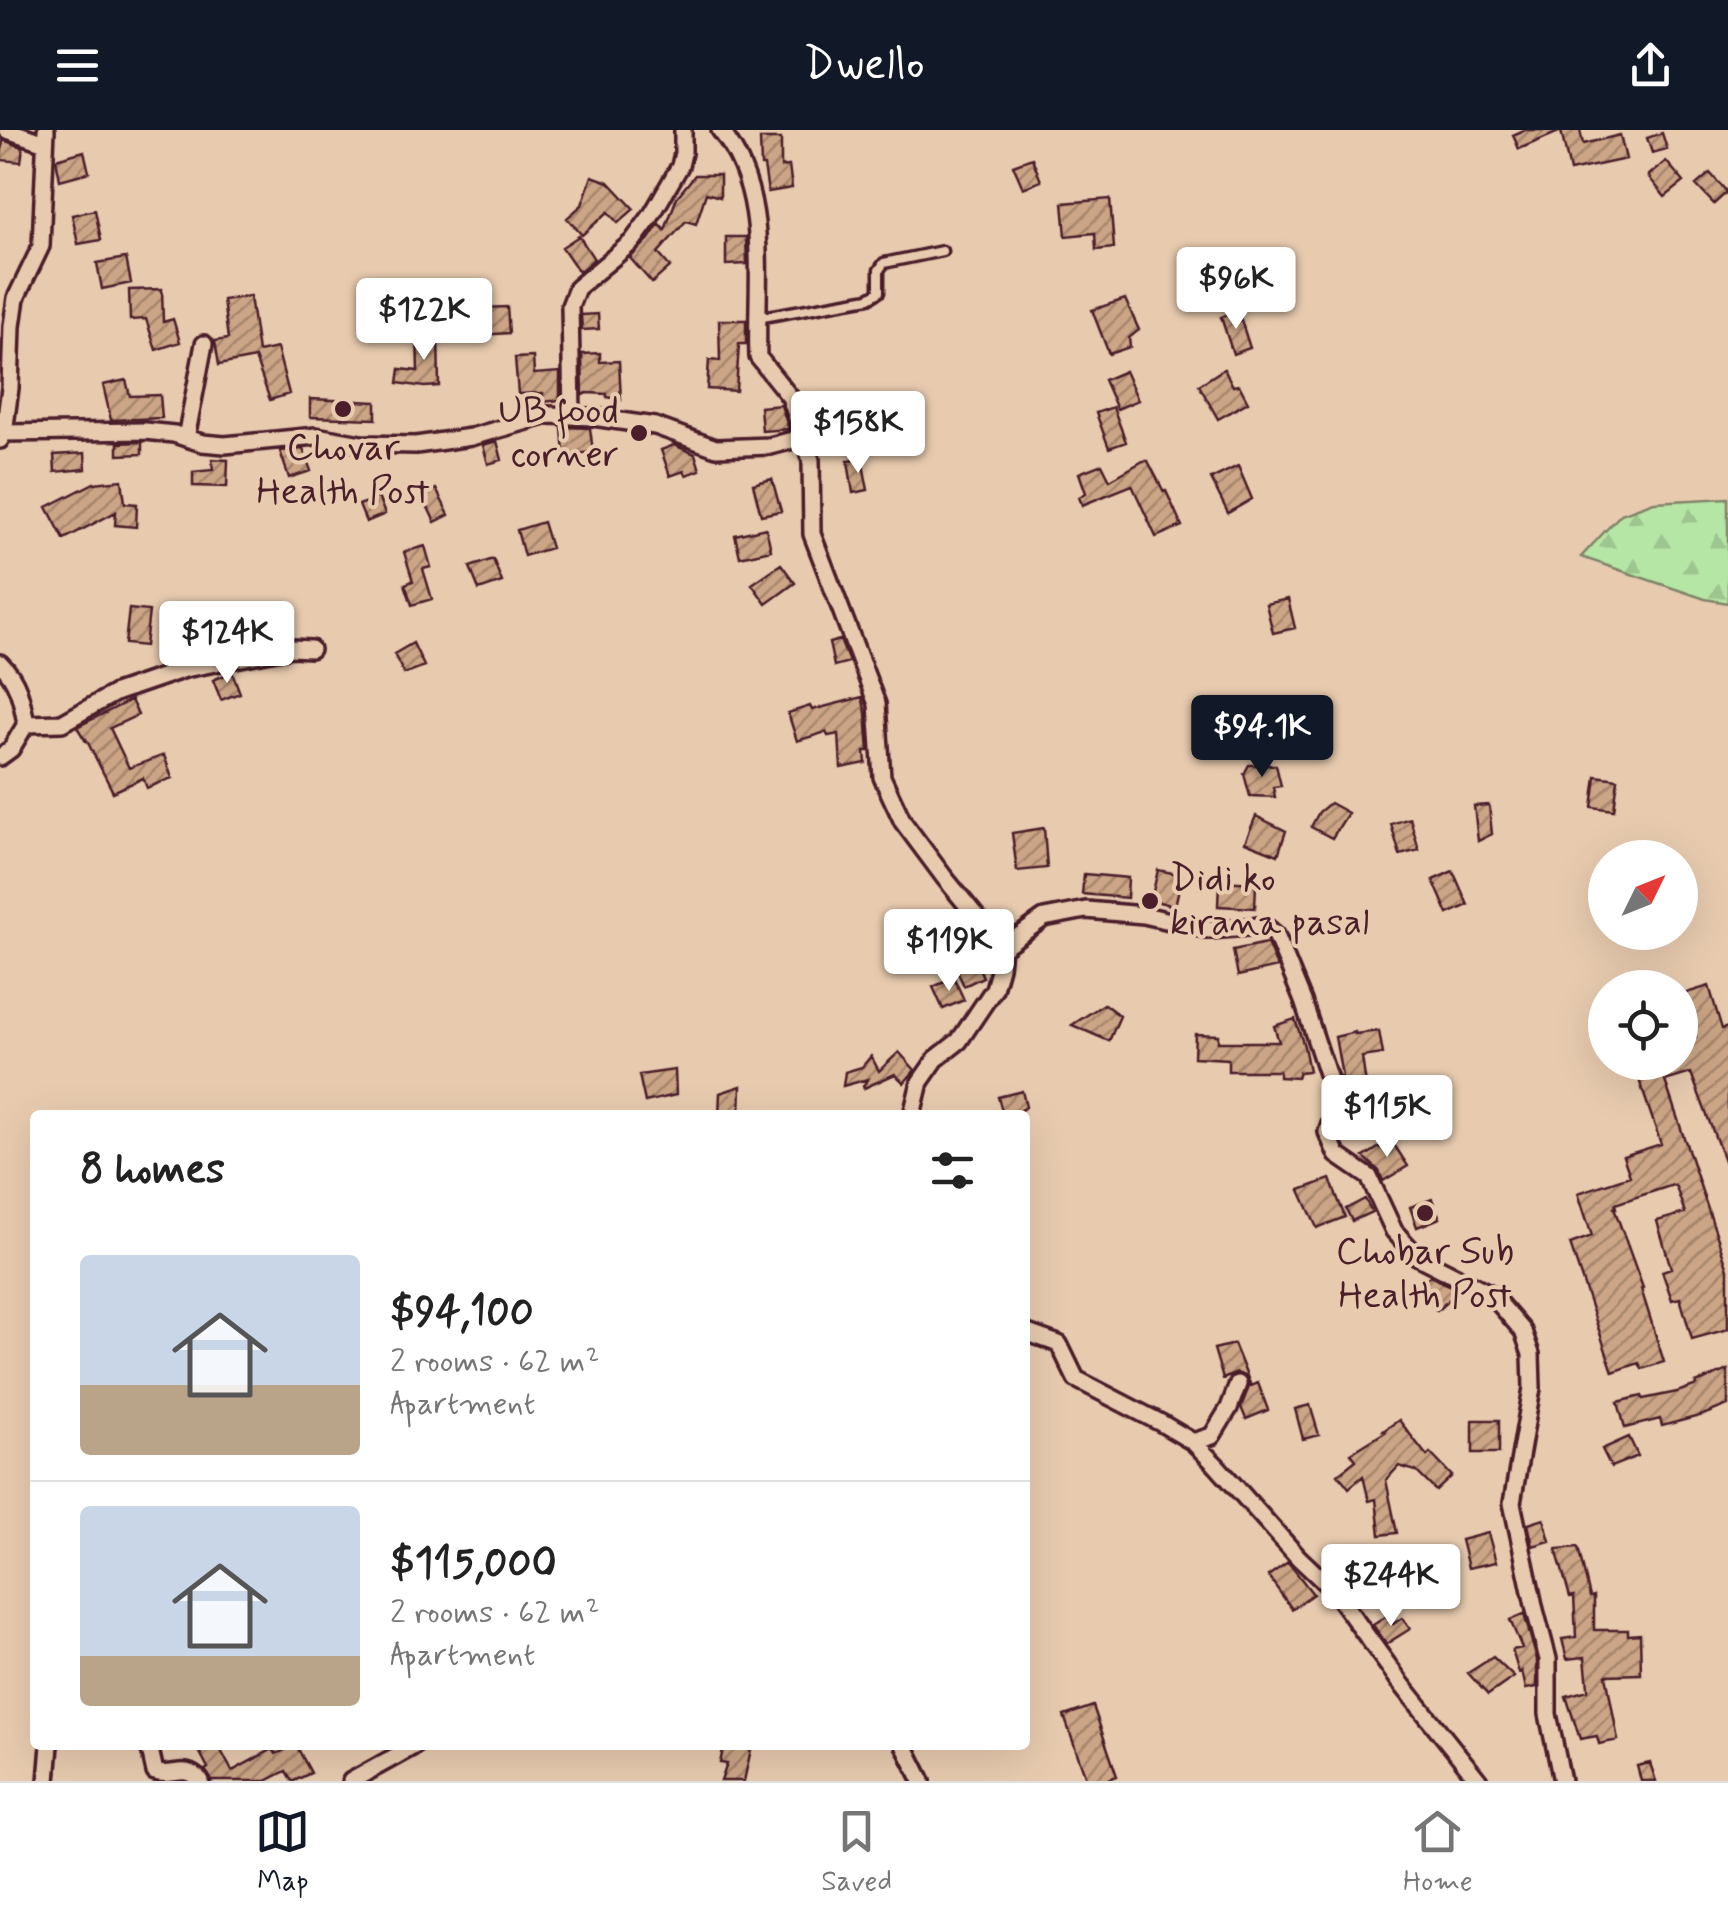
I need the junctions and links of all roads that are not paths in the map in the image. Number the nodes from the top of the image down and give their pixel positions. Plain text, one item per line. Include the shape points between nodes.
1 (7, 130) edge
2 (683, 130) edge
3 (720, 130) edge
4 (46, 136) edge
5 (942, 251) dead end
6 (757, 318) junction
7 (204, 344) dead end
8 (572, 416) junction
9 (2, 436) edge
10 (804, 437) junction
11 (186, 438) junction
12 (312, 649) dead end
13 (0, 664) edge
14 (26, 724) junction
15 (0, 757) edge
16 (1002, 948) junction
17 (913, 1110) edge
18 (1030, 1334) edge
19 (1238, 1384) dead end
20 (1193, 1442) junction
21 (50, 1750) edge
22 (150, 1750) edge
23 (407, 1750) edge
24 (906, 1750) edge
25 (47, 1781) edge
26 (201, 1781) edge
27 (350, 1781) edge
28 (922, 1781) edge
29 (1479, 1781) edge
30 (1562, 1781) edge

1 - 4 street
2 - 8 street via 680,166 651,216 632,242 577,288 570,306
3 - 6 street via 753,200
4 - 9 street via 40,246 16,298
5 - 6 lane via 884,264 879,292 869,298
6 - 10 street via 758,357 790,396
7 - 11 street
8 - 10 street via 655,426 716,448
8 - 11 street via 550,415 416,445 316,436 225,445
9 - 11 street via 145,432
10 - 16 street via 811,460 812,534 877,704 882,777 903,822
12 - 14 street via 184,670 115,693 62,723
13 - 14 street via 12,674
14 - 15 street
16 - 17 street via 994,989 920,1082
16 - 30 street via 1044,918 1086,910 1209,930 1260,926 1276,934 1337,1104 1327,1132 1338,1156 1369,1177 1394,1231 1418,1257 1491,1294 1523,1331 1532,1388 1512,1503 1548,1660 1548,1714
18 - 20 street via 1059,1344 1076,1379
19 - 20 street via 1212,1436
20 - 29 street via 1335,1592
21 - 25 street
22 - 26 street via 154,1772 186,1770
23 - 27 street
24 - 28 street

